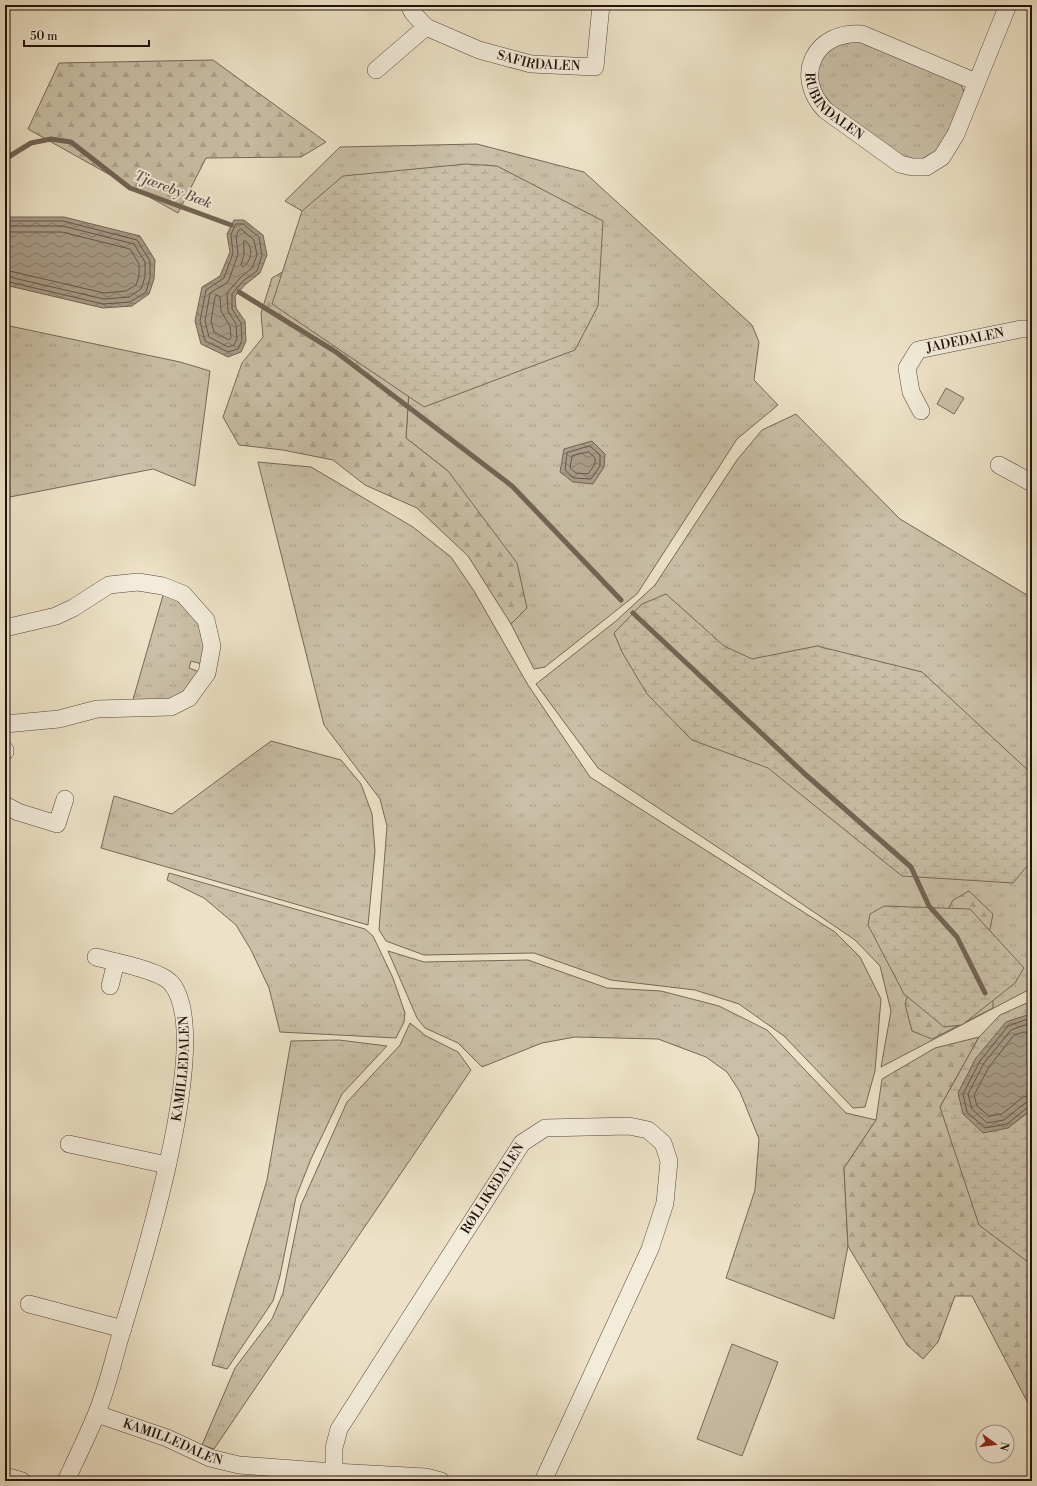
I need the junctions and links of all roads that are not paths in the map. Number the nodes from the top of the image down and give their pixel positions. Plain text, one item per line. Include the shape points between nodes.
1 (409, 5) edge
2 (601, 5) edge
3 (1008, 5) edge
4 (426, 27) junction
5 (376, 70) dead end
6 (976, 82) junction
7 (1032, 329) edge
8 (921, 411) dead end
9 (999, 465) dead end
10 (1032, 483) edge
11 (5, 628) edge
12 (5, 724) edge
13 (64, 799) dead end
14 (5, 805) edge
15 (96, 957) dead end
16 (116, 962) junction
17 (110, 986) dead end
18 (69, 1144) dead end
19 (167, 1165) junction
20 (29, 1304) dead end
21 (123, 1329) junction
22 (97, 1414) junction
23 (334, 1472) junction
24 (5, 1476) edge
25 (22, 1481) edge
26 (66, 1481) edge
27 (441, 1481) edge
28 (543, 1481) edge

1 - 4 street, SAFIRDALEN
2 - 4 street, SAFIRDALEN via 594,67 531,64 479,50
3 - 6 street, RUBINDALEN
4 - 5 street
6 - 6 street, RUBINDALEN via 866,35 853,33 843,34 825,42 816,55 810,73 812,90 817,101 826,110 900,164 912,167 926,167 942,157 956,134
7 - 8 street, JADEDALEN via 918,350 907,368 911,392
9 - 10 street
11 - 12 street via 56,616 109,584 138,582 163,586 183,594 206,620 212,646 207,673 190,698 171,707 97,709 59,719
13 - 14 street via 57,824 18,812
15 - 16 street, KAMILLEDALEN
16 - 17 street
16 - 19 street, KAMILLEDALEN via 157,973 172,984 182,1004 186,1041 183,1078
18 - 19 street
19 - 21 street, KAMILLEDALEN via 148,1245
20 - 21 street
21 - 22 street, KAMILLEDALEN
22 - 23 street, KAMILLEDALEN via 167,1438 210,1458 239,1465
22 - 26 street, KAMILLEDALEN
23 - 27 street, KAMILLEDALEN via 426,1477
23 - 28 street, RØLLIKEDALEN via 334,1448 339,1429 522,1143 545,1128 629,1126 648,1130 663,1143 669,1161 665,1203 650,1249
24 - 25 street

